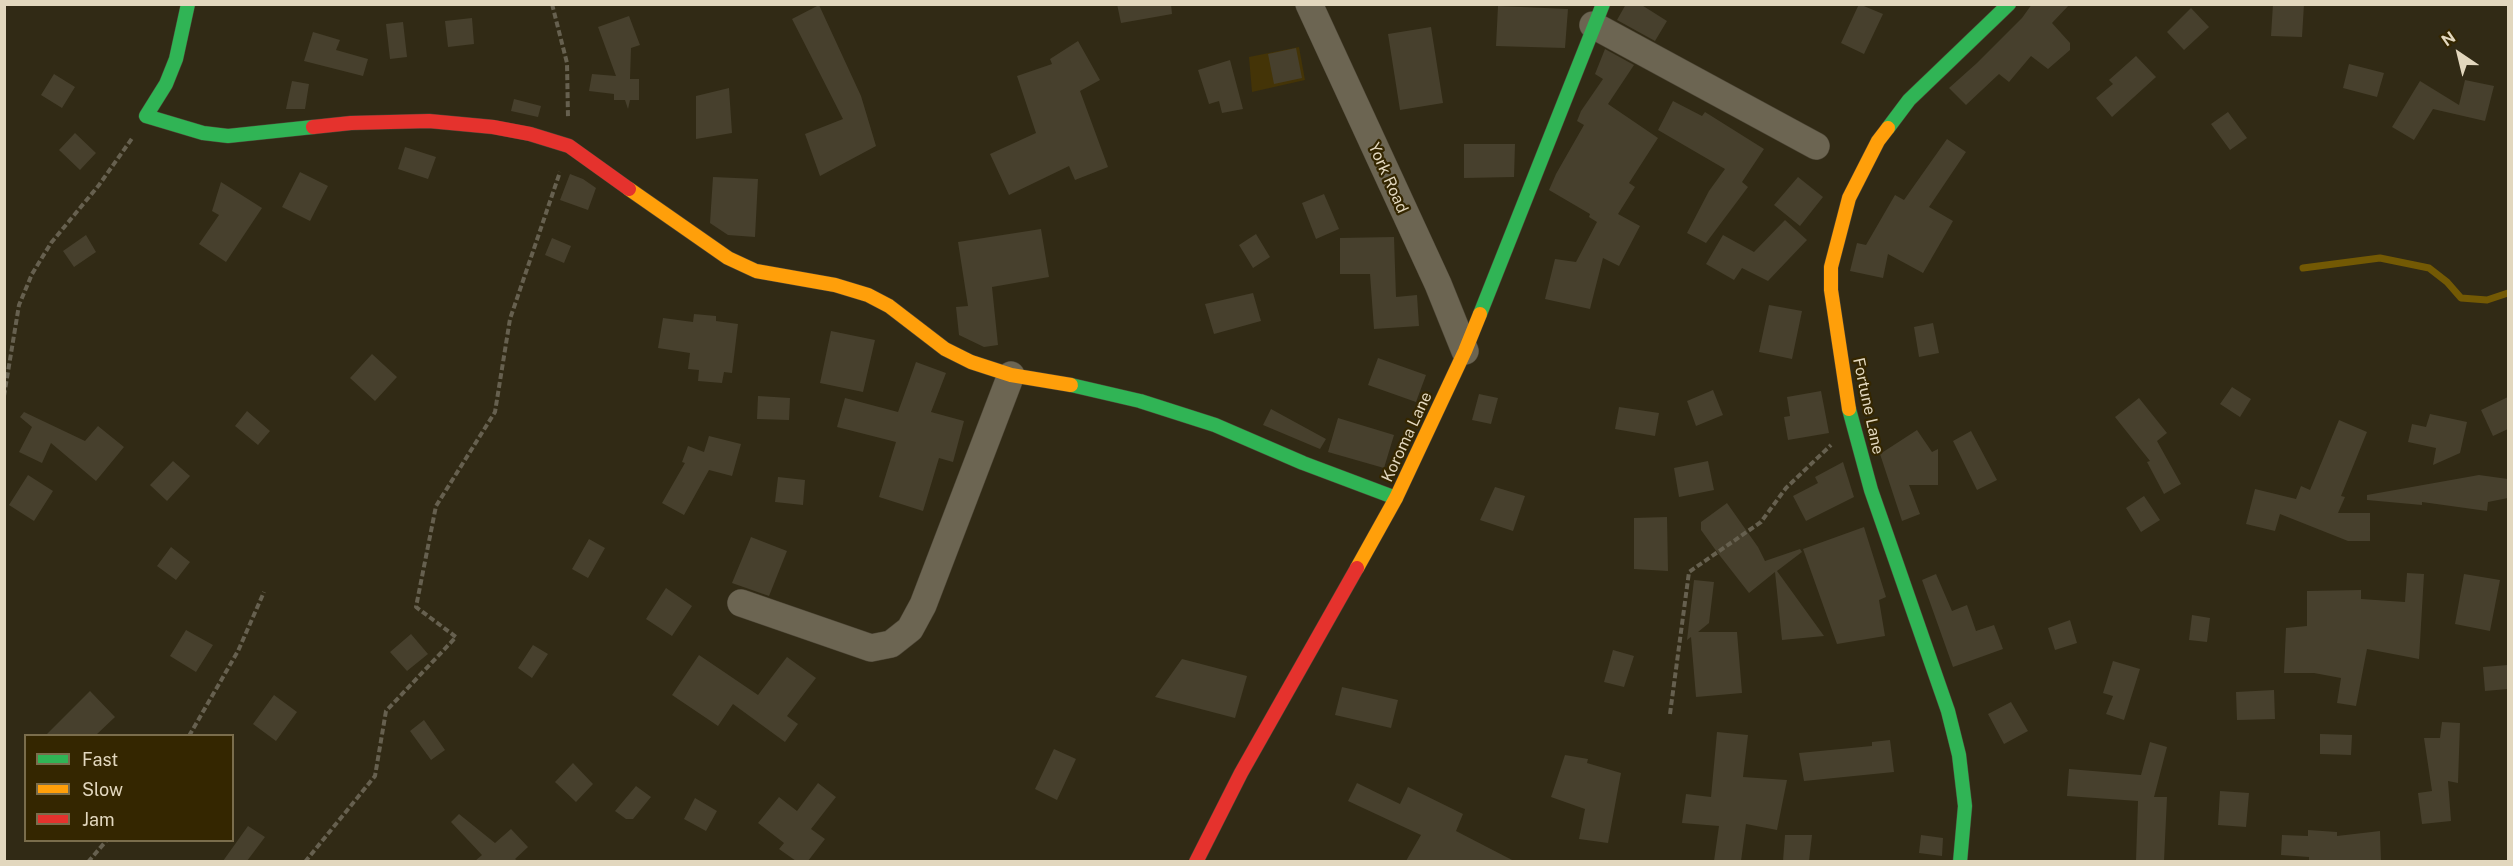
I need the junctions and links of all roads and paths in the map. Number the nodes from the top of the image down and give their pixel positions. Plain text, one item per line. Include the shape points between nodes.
1 (188, 4) edge
2 (552, 4) edge
3 (1309, 4) edge
4 (2009, 4) edge
5 (1598, 15) edge
6 (146, 116) junction
7 (569, 146) junction
8 (1816, 146) dead end
9 (1465, 351) junction
10 (1011, 375) junction
11 (4, 396) edge
12 (1852, 424) junction
13 (1396, 498) junction
14 (264, 592) dead end
15 (741, 603) dead end
16 (1670, 714) dead end
17 (190, 734) edge
18 (105, 842) edge
19 (88, 861) edge
20 (305, 861) edge
21 (1196, 861) edge
22 (1960, 861) edge

1 - 6 street via 176,58 166,84
2 - 7 path via 567,63
3 - 9 street, York Road
4 - 12 street, Fortune Lane via 1909,100 1878,141 1849,198 1831,267 1831,290
5 - 8 street
5 - 9 street, Koroma Lane
6 - 7 street via 203,133 228,136 351,123 429,121 493,127
6 - 11 path via 32,274 19,305
7 - 10 street via 728,258 756,272 835,285 868,295 889,306 945,349
7 - 20 path via 510,319 495,412 436,506 416,607 456,638 386,711 375,776
9 - 13 street, Koroma Lane
10 - 13 street via 1140,401 1215,425
10 - 15 street via 923,605 910,629 891,644 871,648
12 - 16 path via 1786,488 1761,522 1689,572
12 - 22 street, Fortune Lane via 1951,722 1965,806
13 - 21 street, Koroma Lane via 1247,762
14 - 17 path via 238,651
18 - 19 path

